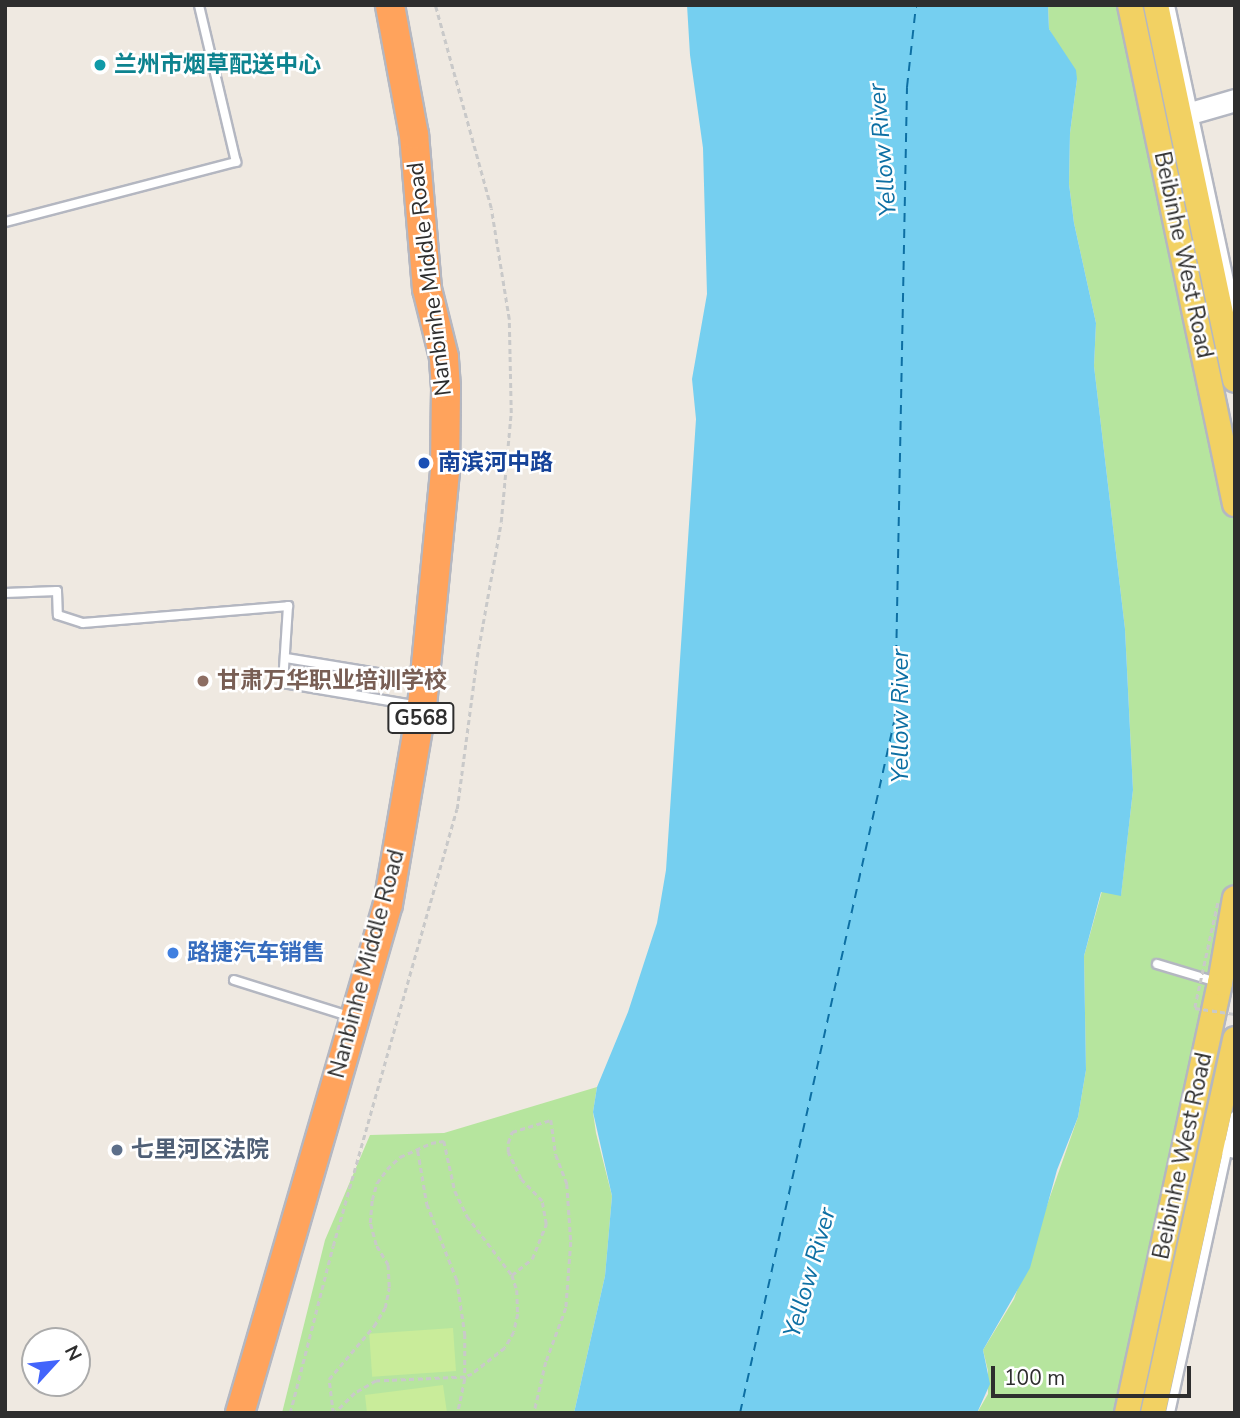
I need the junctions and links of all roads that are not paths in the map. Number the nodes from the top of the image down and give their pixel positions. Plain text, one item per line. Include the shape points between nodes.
1 (199, 5) edge
2 (390, 5) edge
3 (404, 5) edge
4 (1130, 5) edge
5 (1156, 5) edge
6 (1170, 5) edge
7 (1235, 100) edge
8 (1187, 113) junction
9 (5, 222) edge
10 (1235, 309) edge
11 (1235, 380) edge
12 (1235, 504) edge
13 (5, 593) edge
14 (286, 658) junction
15 (423, 693) junction
16 (1227, 901) edge
17 (1157, 964) dead end
18 (234, 980) dead end
19 (1220, 983) junction
20 (355, 1018) junction
21 (1235, 1039) edge
22 (1235, 1116) edge
23 (1231, 1149) edge
24 (240, 1413) edge
25 (260, 1413) edge
26 (1127, 1413) edge
27 (1153, 1413) edge
28 (1170, 1413) edge

1 - 9 lane via 236,162
2 - 15 highway, Nanbinhe Middle Road / G568 via 414,135 427,289 444,358 446,388 445,471
3 - 25 highway, Nanbinhe Middle Road / G568 via 428,133 454,357 460,467 432,743 401,910
4 - 12 main road, Beibinhe West Road
5 - 8 main road, Beibinhe West Road
6 - 8 lane
7 - 8 street
8 - 10 lane
8 - 11 main road, Beibinhe West Road
13 - 14 lane via 57,592 58,615 83,624 288,606
14 - 15 lane
14 - 15 lane via 283,683
15 - 20 highway, Nanbinhe Middle Road / G568 via 388,904
16 - 19 main road, Beibinhe West Road
17 - 19 lane
18 - 20 lane
19 - 26 main road, Beibinhe West Road
20 - 24 highway, Nanbinhe Middle Road / G568
21 - 27 main road, Beibinhe West Road
22 - 23 lane
23 - 28 lane

